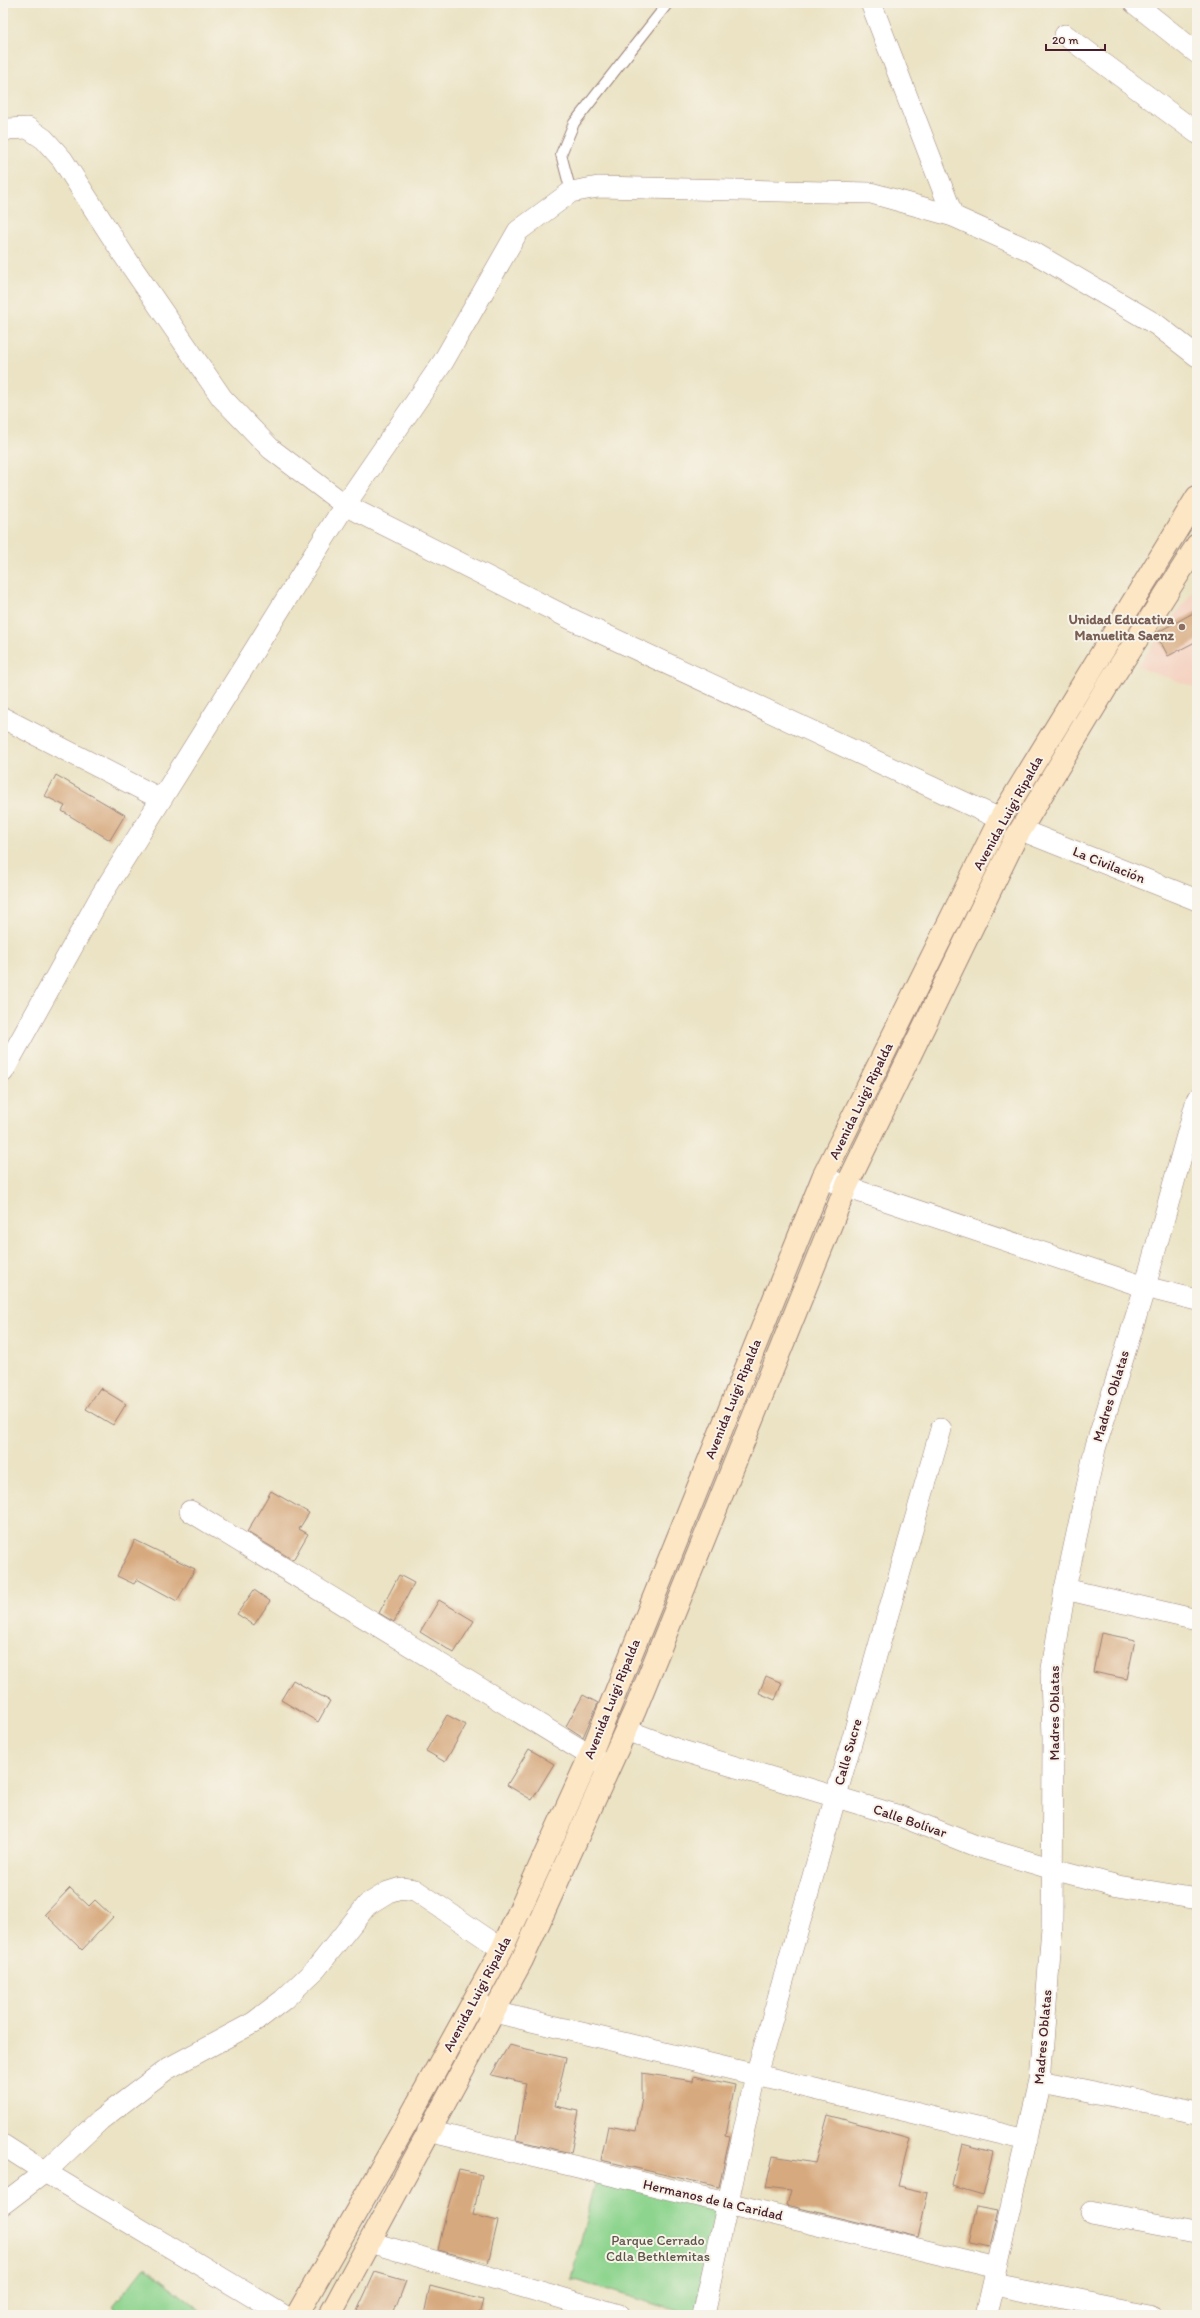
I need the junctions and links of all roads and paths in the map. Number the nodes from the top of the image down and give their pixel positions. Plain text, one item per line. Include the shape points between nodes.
1 (668, 3) edge
2 (871, 3) edge
3 (1134, 3) edge
4 (1065, 35) dead end
5 (1197, 53) edge
6 (3, 132) edge
7 (1197, 134) edge
8 (570, 192) junction
9 (953, 216) junction
10 (1197, 356) edge
11 (1197, 497) edge
12 (345, 505) junction
13 (1197, 545) edge
14 (3, 718) edge
15 (161, 800) junction
16 (1000, 820) junction
17 (1021, 830) junction
18 (1197, 900) edge
19 (3, 1072) edge
20 (1197, 1099) edge
21 (823, 1177) junction
22 (846, 1187) junction
23 (1145, 1287) junction
24 (1197, 1300) edge
25 (941, 1429) dead end
26 (190, 1511) dead end
27 (1065, 1589) junction
28 (1197, 1620) edge
29 (626, 1730) junction
30 (590, 1756) junction
31 (610, 1767) junction
32 (836, 1797) junction
33 (1052, 1869) junction
34 (1197, 1899) edge
35 (502, 1949) junction
36 (474, 2001) junction
37 (494, 2012) junction
38 (756, 2075) junction
39 (1040, 2081) junction
40 (1197, 2113) edge
41 (428, 2132) junction
42 (1027, 2140) junction
43 (3, 2144) edge
44 (45, 2172) junction
45 (727, 2203) junction
46 (3, 2204) edge
47 (1091, 2212) dead end
48 (1197, 2232) edge
49 (369, 2242) junction
50 (995, 2276) junction
51 (283, 2315) edge
52 (297, 2315) edge
53 (330, 2315) edge
54 (620, 2315) edge
55 (703, 2315) edge
56 (986, 2315) edge
57 (1150, 2315) edge

1 - 8 lane via 574,123 561,154
2 - 9 street
3 - 5 street
4 - 7 street
6 - 12 street via 8,129 28,128 44,139 62,159 140,280 222,398 271,449
8 - 9 street via 598,187 871,193
8 - 12 street via 518,231 443,362
9 - 10 street via 1031,251 1157,325
11 - 16 street, Avenida Luigi Ripalda
12 - 15 street
12 - 16 street via 569,618
13 - 17 street, Avenida Luigi Ripalda via 1109,683
14 - 15 street
15 - 19 street via 99,899
16 - 21 street, Avenida Luigi Ripalda
17 - 18 street, La Civilación
17 - 22 street, Avenida Luigi Ripalda
20 - 23 street, Madres Oblatas
21 - 22 street
21 - 30 street, Avenida Luigi Ripalda
22 - 23 street
22 - 29 street, Avenida Luigi Ripalda
23 - 24 street
23 - 27 street, Madres Oblatas via 1095,1449
25 - 32 street, Calle Sucre
26 - 30 street
27 - 28 street
27 - 33 street, Madres Oblatas via 1052,1675
29 - 31 street, Avenida Luigi Ripalda
29 - 32 street, Calle Bolívar via 676,1749
30 - 31 street
30 - 35 street, Avenida Luigi Ripalda
31 - 37 street, Avenida Luigi Ripalda via 522,1960
32 - 33 street, Calle Bolívar via 903,1817 976,1846
32 - 38 street, Calle Sucre
33 - 34 street, Calle Bolívar via 1118,1886
33 - 39 street, Madres Oblatas via 1052,1927
35 - 36 street, Avenida Luigi Ripalda
35 - 44 street via 415,1890 401,1888 388,1892 367,1905 316,1969 284,2000 253,2023 167,2069 100,2120
36 - 37 street
36 - 52 street, Avenida Luigi Ripalda
37 - 38 street
37 - 41 street, Avenida Luigi Ripalda
38 - 42 street
38 - 45 street, Calle Sucre
39 - 40 street
39 - 42 street, Madres Oblatas
41 - 45 street, Hermanos de la Caridad
41 - 49 street, Avenida Luigi Ripalda
42 - 50 street, Madres Oblatas
43 - 44 street
44 - 46 street
44 - 51 street
45 - 50 street, Hermanos de la Caridad
45 - 55 street, Calle Sucre
47 - 48 street
49 - 53 street, Avenida Luigi Ripalda
49 - 54 street
50 - 56 street, Madres Oblatas
50 - 57 street, Hermanos de la Caridad

